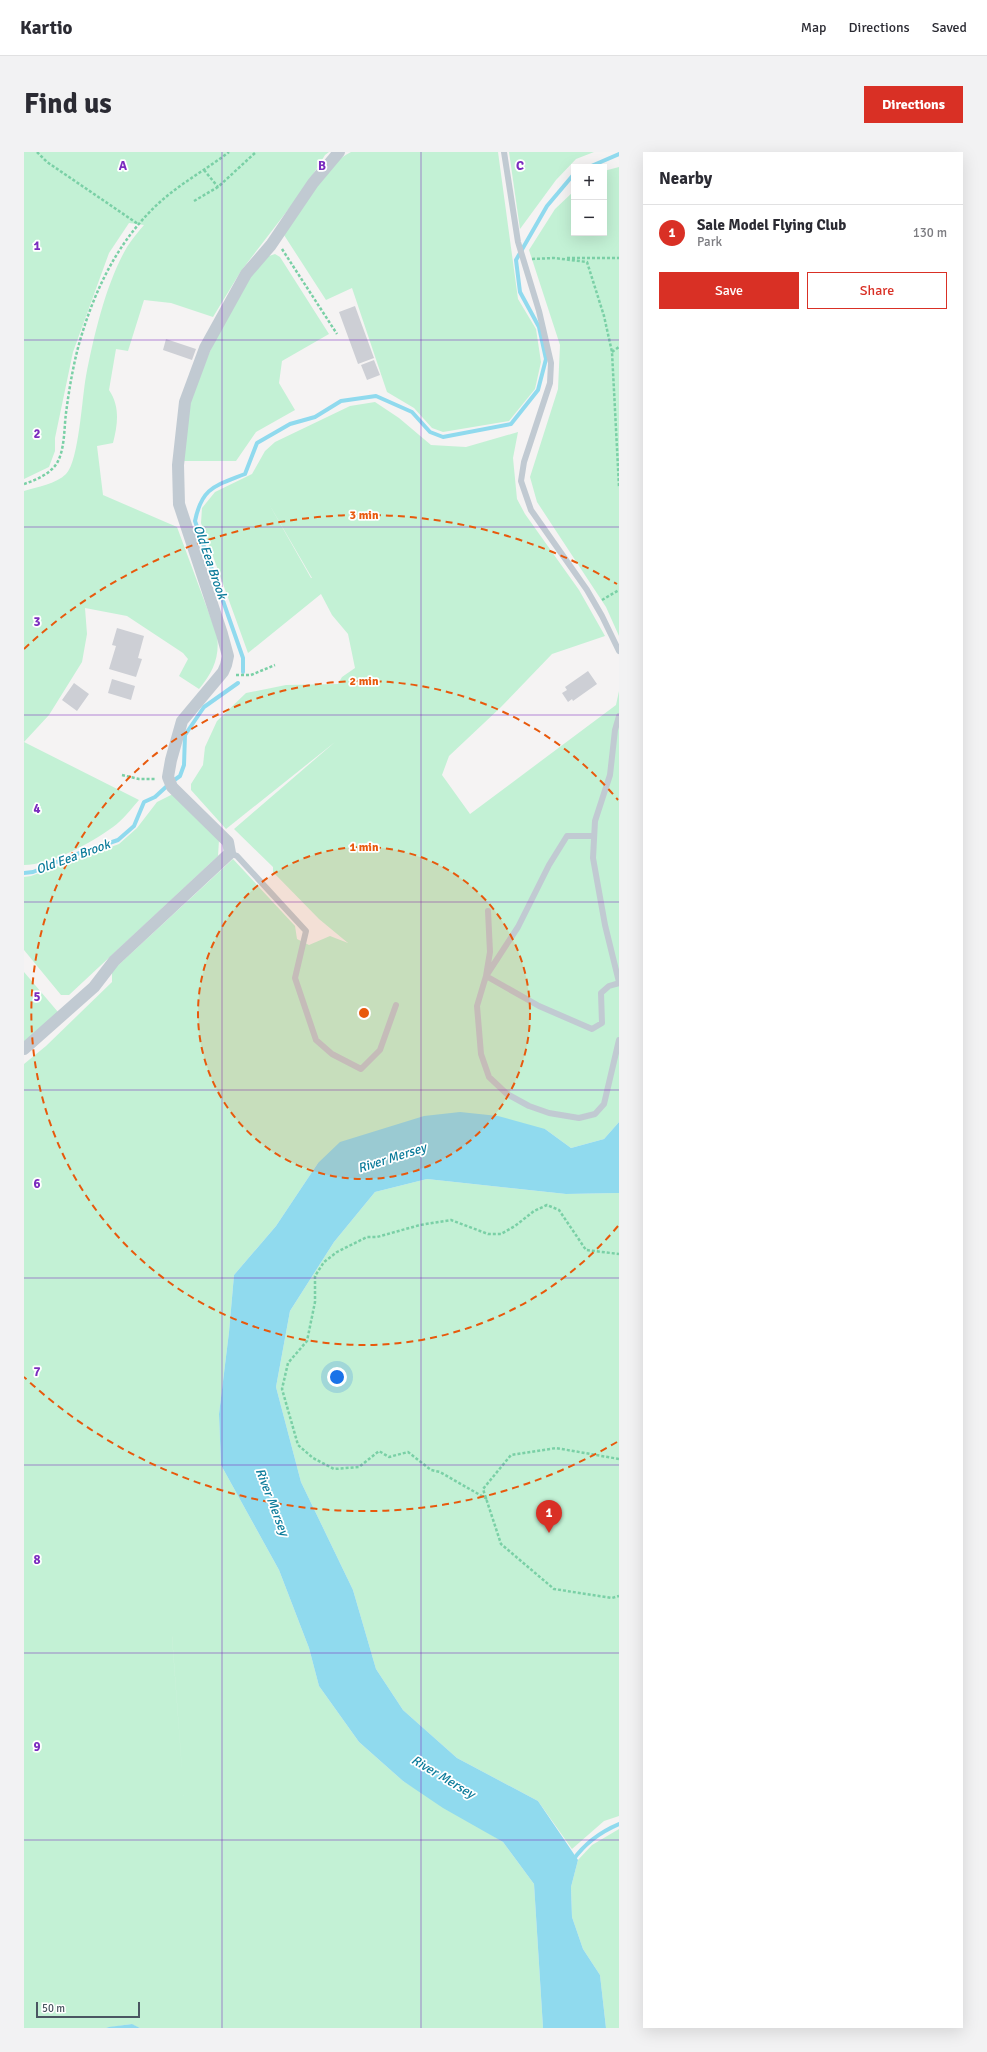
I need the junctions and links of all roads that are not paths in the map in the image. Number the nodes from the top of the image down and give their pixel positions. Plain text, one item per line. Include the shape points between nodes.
1 (339, 152) edge
2 (504, 152) edge
3 (619, 651) edge
4 (619, 716) edge
5 (594, 836) junction
6 (230, 853) junction
7 (488, 911) dead end
8 (486, 976) junction
9 (619, 983) edge
10 (396, 1005) dead end
11 (619, 1040) edge
12 (24, 1049) edge

1 - 6 street via 246,274 205,348 184,402 178,465 179,504 228,656 224,670 182,721 168,777 172,787 228,842
2 - 3 lane via 518,242 539,311 551,363 550,383 524,462 521,480 531,510 595,604
4 - 5 lane via 610,775 595,821
5 - 8 lane via 567,836 548,865 518,927
5 - 9 lane via 593,858 598,890
6 - 10 lane via 237,856 306,931 295,978 316,1040 332,1054 361,1069 380,1050
6 - 12 street via 114,961 94,986
7 - 8 lane via 490,952
8 - 9 lane via 538,1006 592,1029 602,1023 601,993 609,986
8 - 11 lane via 477,1006 481,1054 489,1077 507,1094 529,1106 549,1113 579,1118 595,1114 604,1104

